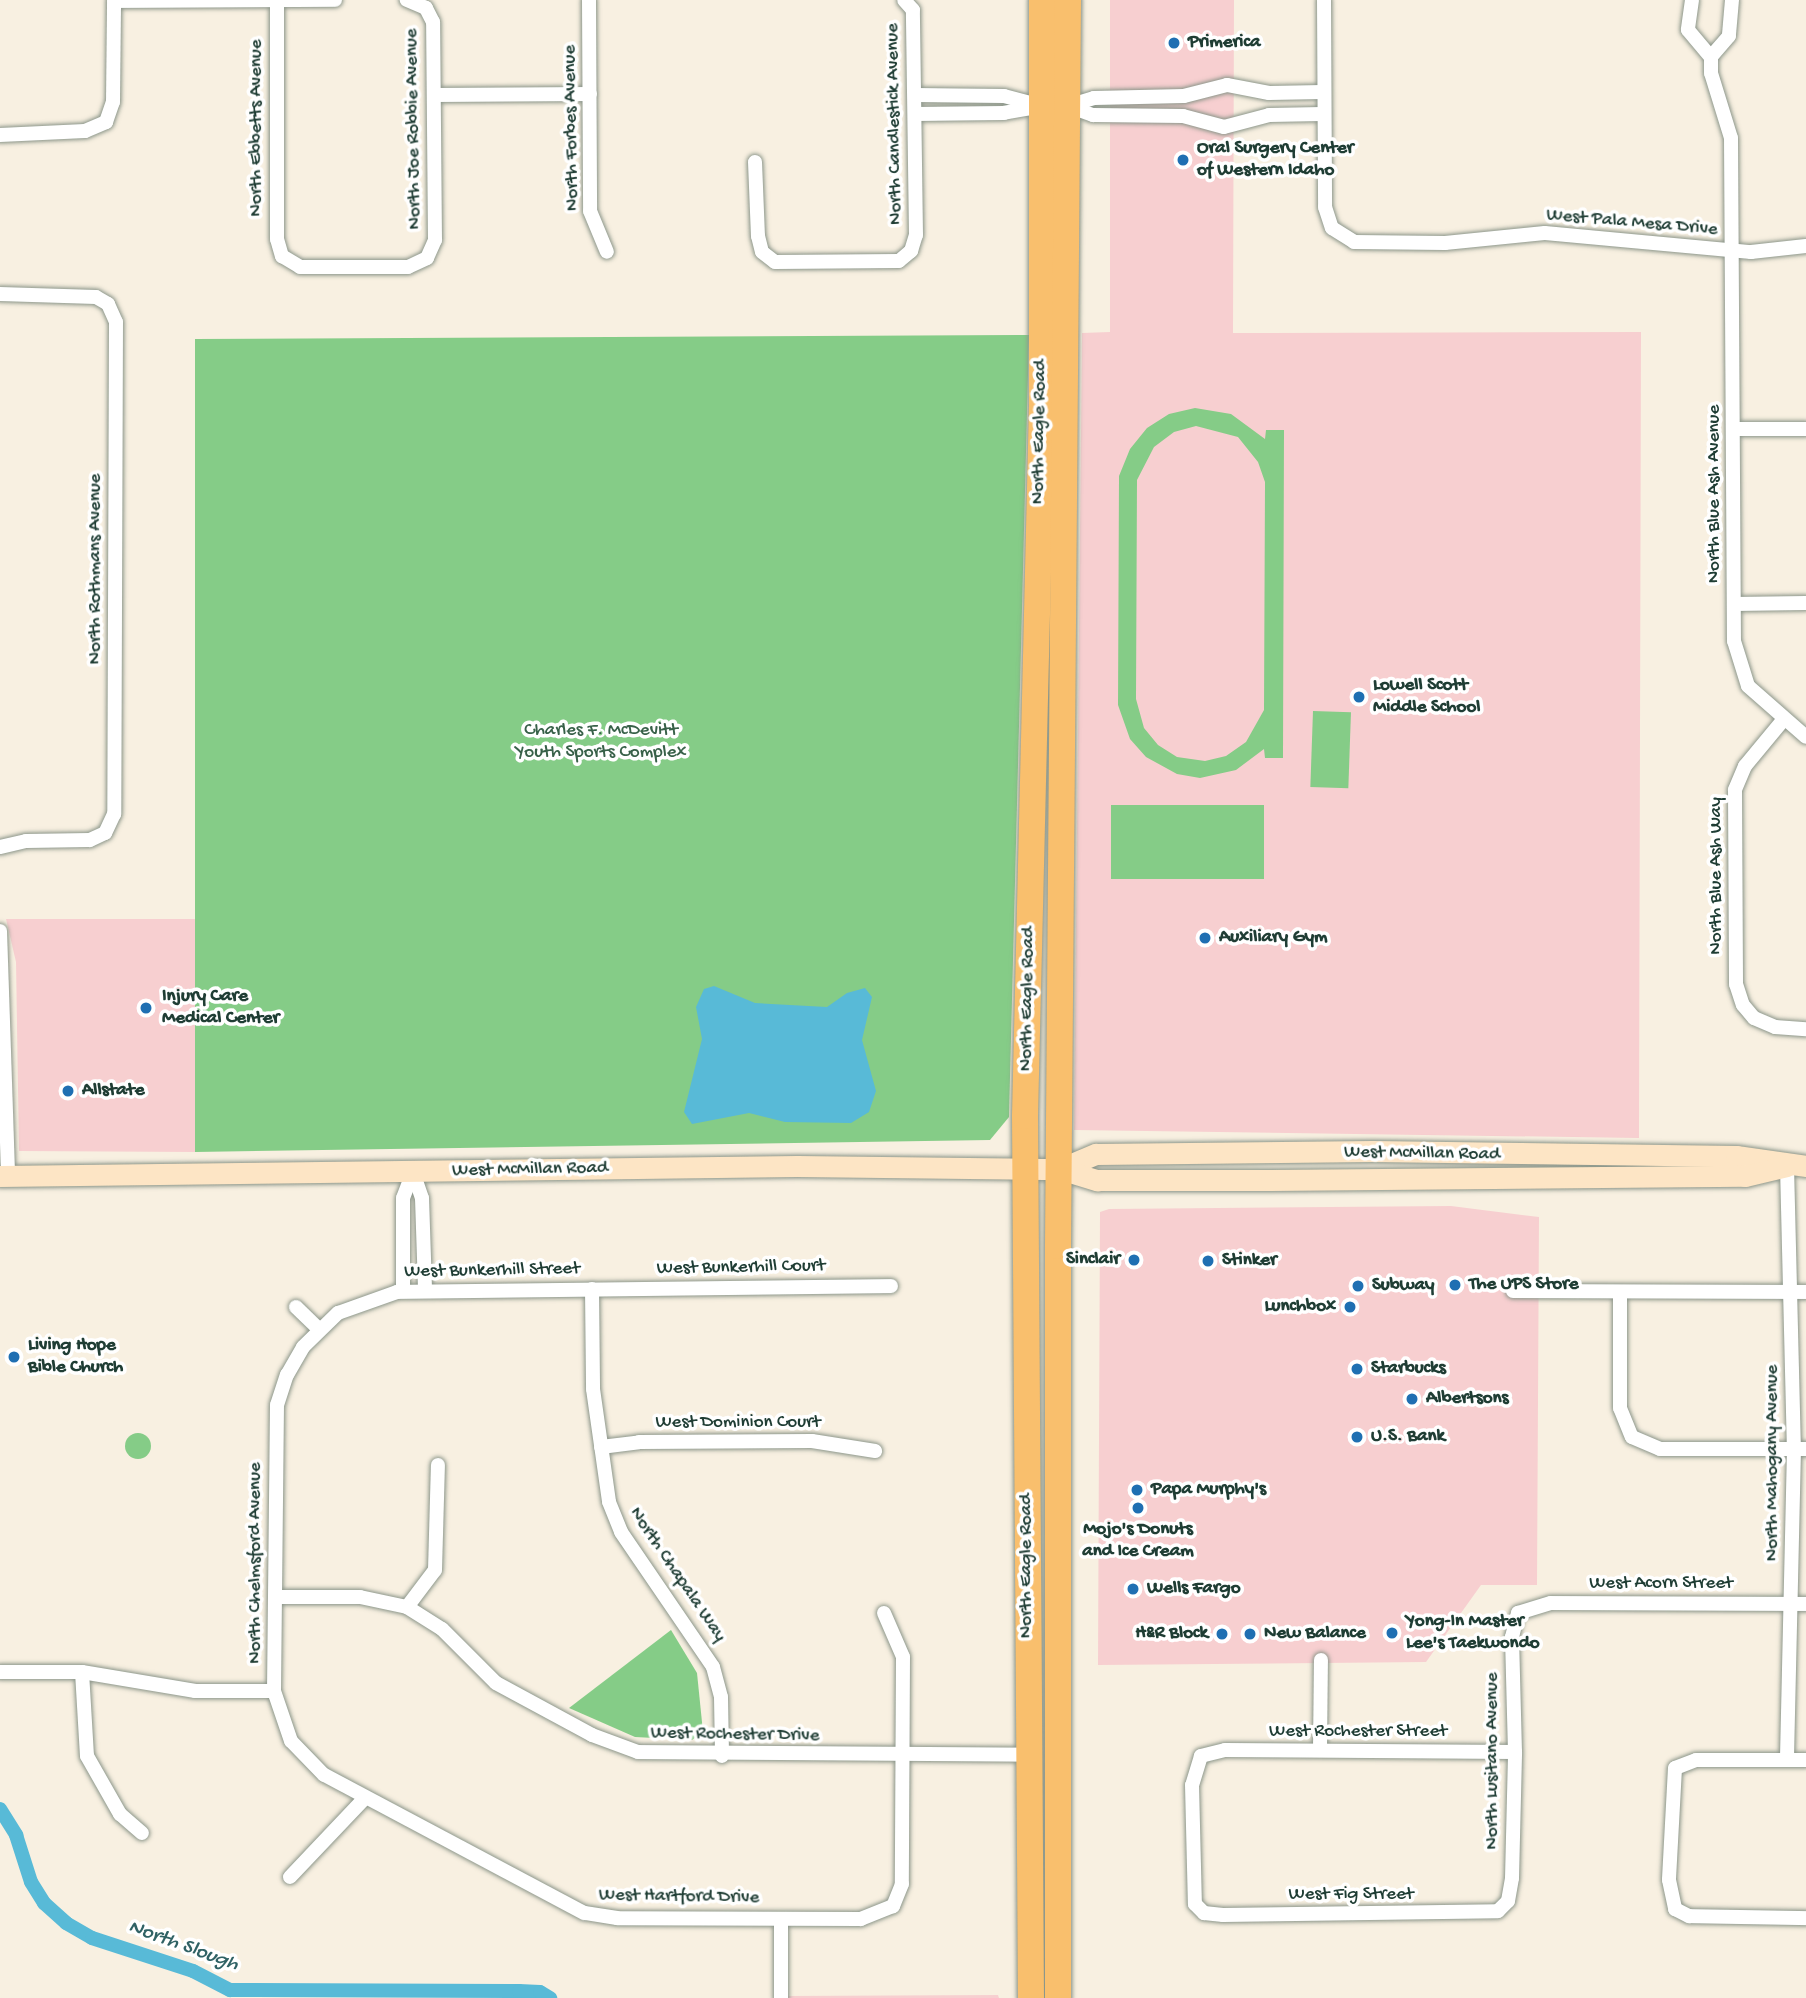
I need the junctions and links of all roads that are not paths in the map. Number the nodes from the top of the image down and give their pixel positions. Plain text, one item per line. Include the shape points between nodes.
1 (114, 0) edge
2 (277, 0) edge
3 (335, 0) edge
4 (407, 0) edge
5 (589, 0) edge
6 (904, 0) edge
7 (1042, 0) edge
8 (1053, 0) edge
9 (1068, 0) edge
10 (1324, 0) edge
11 (1692, 0) edge
12 (1732, 0) edge
13 (1711, 57) junction
14 (1321, 92) junction
15 (590, 94) junction
16 (434, 95) junction
17 (915, 95) junction
18 (1055, 106) junction
19 (915, 114) junction
20 (1322, 114) junction
21 (0, 135) edge
22 (755, 162) dead end
23 (1806, 246) edge
24 (1735, 251) junction
25 (607, 252) dead end
26 (282, 256) joint
27 (0, 295) edge
28 (1734, 429) junction
29 (1806, 429) edge
30 (1806, 603) edge
31 (1734, 604) junction
32 (1784, 719) junction
33 (1806, 737) edge
34 (0, 847) edge
35 (0, 931) edge
36 (1806, 1029) edge
37 (3, 1051) edge
38 (1618, 1157) junction
39 (1796, 1166) edge
40 (1026, 1169) junction
41 (1060, 1169) junction
42 (413, 1172) junction
43 (4, 1176) edge
44 (1736, 1176) junction
45 (891, 1286) dead end
46 (592, 1289) junction
47 (425, 1290) junction
48 (404, 1291) junction
49 (1513, 1291) dead end
50 (1620, 1292) junction
51 (1799, 1292) edge
52 (296, 1307) dead end
53 (318, 1328) junction
54 (601, 1447) junction
55 (1800, 1449) edge
56 (875, 1451) dead end
57 (438, 1465) dead end
58 (275, 1598) junction
59 (1791, 1604) junction
60 (1806, 1604) edge
61 (407, 1607) junction
62 (884, 1613) dead end
63 (1518, 1613) joint
64 (1321, 1660) dead end
65 (0, 1672) edge
66 (82, 1672) junction
67 (274, 1691) junction
68 (1320, 1750) junction
69 (1515, 1752) junction
70 (1031, 1755) junction
71 (722, 1756) junction
72 (903, 1756) junction
73 (1787, 1760) junction
74 (1806, 1760) edge
75 (365, 1798) junction
76 (142, 1833) dead end
77 (290, 1878) dead end
78 (1504, 1909) joint
79 (1198, 1911) joint
80 (1806, 1918) edge
81 (781, 1919) junction
82 (781, 1998) edge
83 (1031, 1998) edge
84 (1058, 1998) edge

1 - 2 street
1 - 21 street via 113,103 106,122 85,131
2 - 3 street
2 - 26 street, North Ebbetts Avenue via 277,239
4 - 16 street, North Joe Robbie Avenue via 426,8 433,22
5 - 15 street, North Forbes Avenue
6 - 17 street, North Candlestick Avenue via 913,10
7 - 18 highway, North Eagle Road
8 - 18 highway via 1055,82 1060,101
9 - 18 highway, North Eagle Road
10 - 14 street
11 - 13 street via 1688,30
12 - 13 street via 1729,36
13 - 24 street, North Blue Ash Avenue via 1715,93 1731,138
14 - 18 street via 1269,93 1227,85 1184,96 1094,98
14 - 20 street
15 - 16 street
15 - 25 street, North Forbes Avenue via 590,211
16 - 26 street, North Joe Robbie Avenue via 435,240 427,258 408,267 300,267
17 - 18 street via 1004,96
17 - 19 street, North Candlestick Avenue
18 - 19 street via 1004,113
18 - 20 street via 1093,115 1183,116 1224,127 1269,115
18 - 40 highway, North Eagle Road via 1042,404
18 - 41 highway, North Eagle Road via 1067,287
19 - 22 street, North Candlestick Avenue via 916,235 911,251 899,261 775,262 762,252 758,236
20 - 24 street, West Pala Mesa Drive via 1325,207 1332,228 1354,242 1445,243 1545,233
23 - 24 street, West Pala Mesa Drive
24 - 28 street, North Blue Ash Avenue
27 - 34 street, North Rothmans Avenue via 83,295 108,304 116,322 114,814 105,833 90,840 26,841
28 - 29 street
28 - 31 street, North Blue Ash Avenue
30 - 31 street
31 - 32 street, North Blue Ash Avenue via 1740,672 1759,698
32 - 33 street, North Blue Ash Avenue
32 - 36 street, North Blue Ash Way via 1745,766 1735,790 1736,984 1742,1005 1754,1018 1775,1027
35 - 37 street
37 - 43 street
38 - 39 main road, West McMillan Road via 1736,1156
38 - 41 main road, West McMillan Road via 1373,1151 1096,1154
38 - 44 main road via 1630,1166 1702,1167
39 - 44 main road, West McMillan Road
39 - 51 street, North Mahogany Avenue
40 - 41 main road, West McMillan Road
40 - 42 main road, West McMillan Road via 797,1166
40 - 70 highway, North Eagle Road via 1026,1663
41 - 44 main road, West McMillan Road via 1097,1180
41 - 84 highway, North Eagle Road
42 - 43 main road, West McMillan Road
42 - 47 street via 422,1198
42 - 48 street via 403,1198
45 - 46 street, West Bunkerhill Court
46 - 47 street, West Bunkerhill Street
46 - 54 street, North Chapala Way via 593,1381
47 - 48 street, West Bunkerhill Street
48 - 53 street, West Bunkerhill Street via 367,1299
49 - 50 street
50 - 51 street
50 - 55 street via 1620,1408 1632,1437 1660,1449
51 - 55 street, North Mahogany Avenue
52 - 53 street
53 - 58 street, North Chelmsford Avenue via 294,1361 278,1405
54 - 56 street, West Dominion Court via 639,1442 812,1441
54 - 71 street, North Chapala Way via 609,1502 621,1532 713,1667 721,1697
55 - 59 street, North Mahogany Avenue
57 - 61 street via 435,1570
58 - 61 street, West Rochester Drive via 376,1599
58 - 67 street, North Chelmsford Avenue
59 - 60 street, West Acorn Street
59 - 63 street, West Acorn Street via 1551,1603
59 - 73 street, North Mahogany Avenue
61 - 71 street, West Rochester Drive via 442,1629 496,1683 592,1735 638,1752
62 - 72 street via 903,1657
63 - 69 street, North Lusitano Avenue via 1512,1637
64 - 68 street
65 - 66 street
66 - 67 street via 195,1691
66 - 76 street via 87,1756 120,1814
67 - 75 street, North Chelmsford Avenue via 282,1724 301,1755 324,1775
68 - 69 street, West Rochester Street
68 - 79 street, West Rochester Street via 1225,1750 1201,1755 1192,1785 1192,1883
69 - 78 street, North Lusitano Avenue via 1512,1878
70 - 72 street, West Rochester Drive
70 - 83 highway, North Eagle Road
71 - 72 street, West Rochester Drive
72 - 81 street, West Hartford Drive via 902,1884 892,1906 861,1919
73 - 74 street
73 - 80 street via 1696,1760 1675,1768 1668,1880 1675,1909 1704,1918
75 - 77 street
75 - 81 street, West Hartford Drive via 584,1913 617,1918
78 - 79 street, West Fig Street via 1491,1913 1223,1915
81 - 82 street

